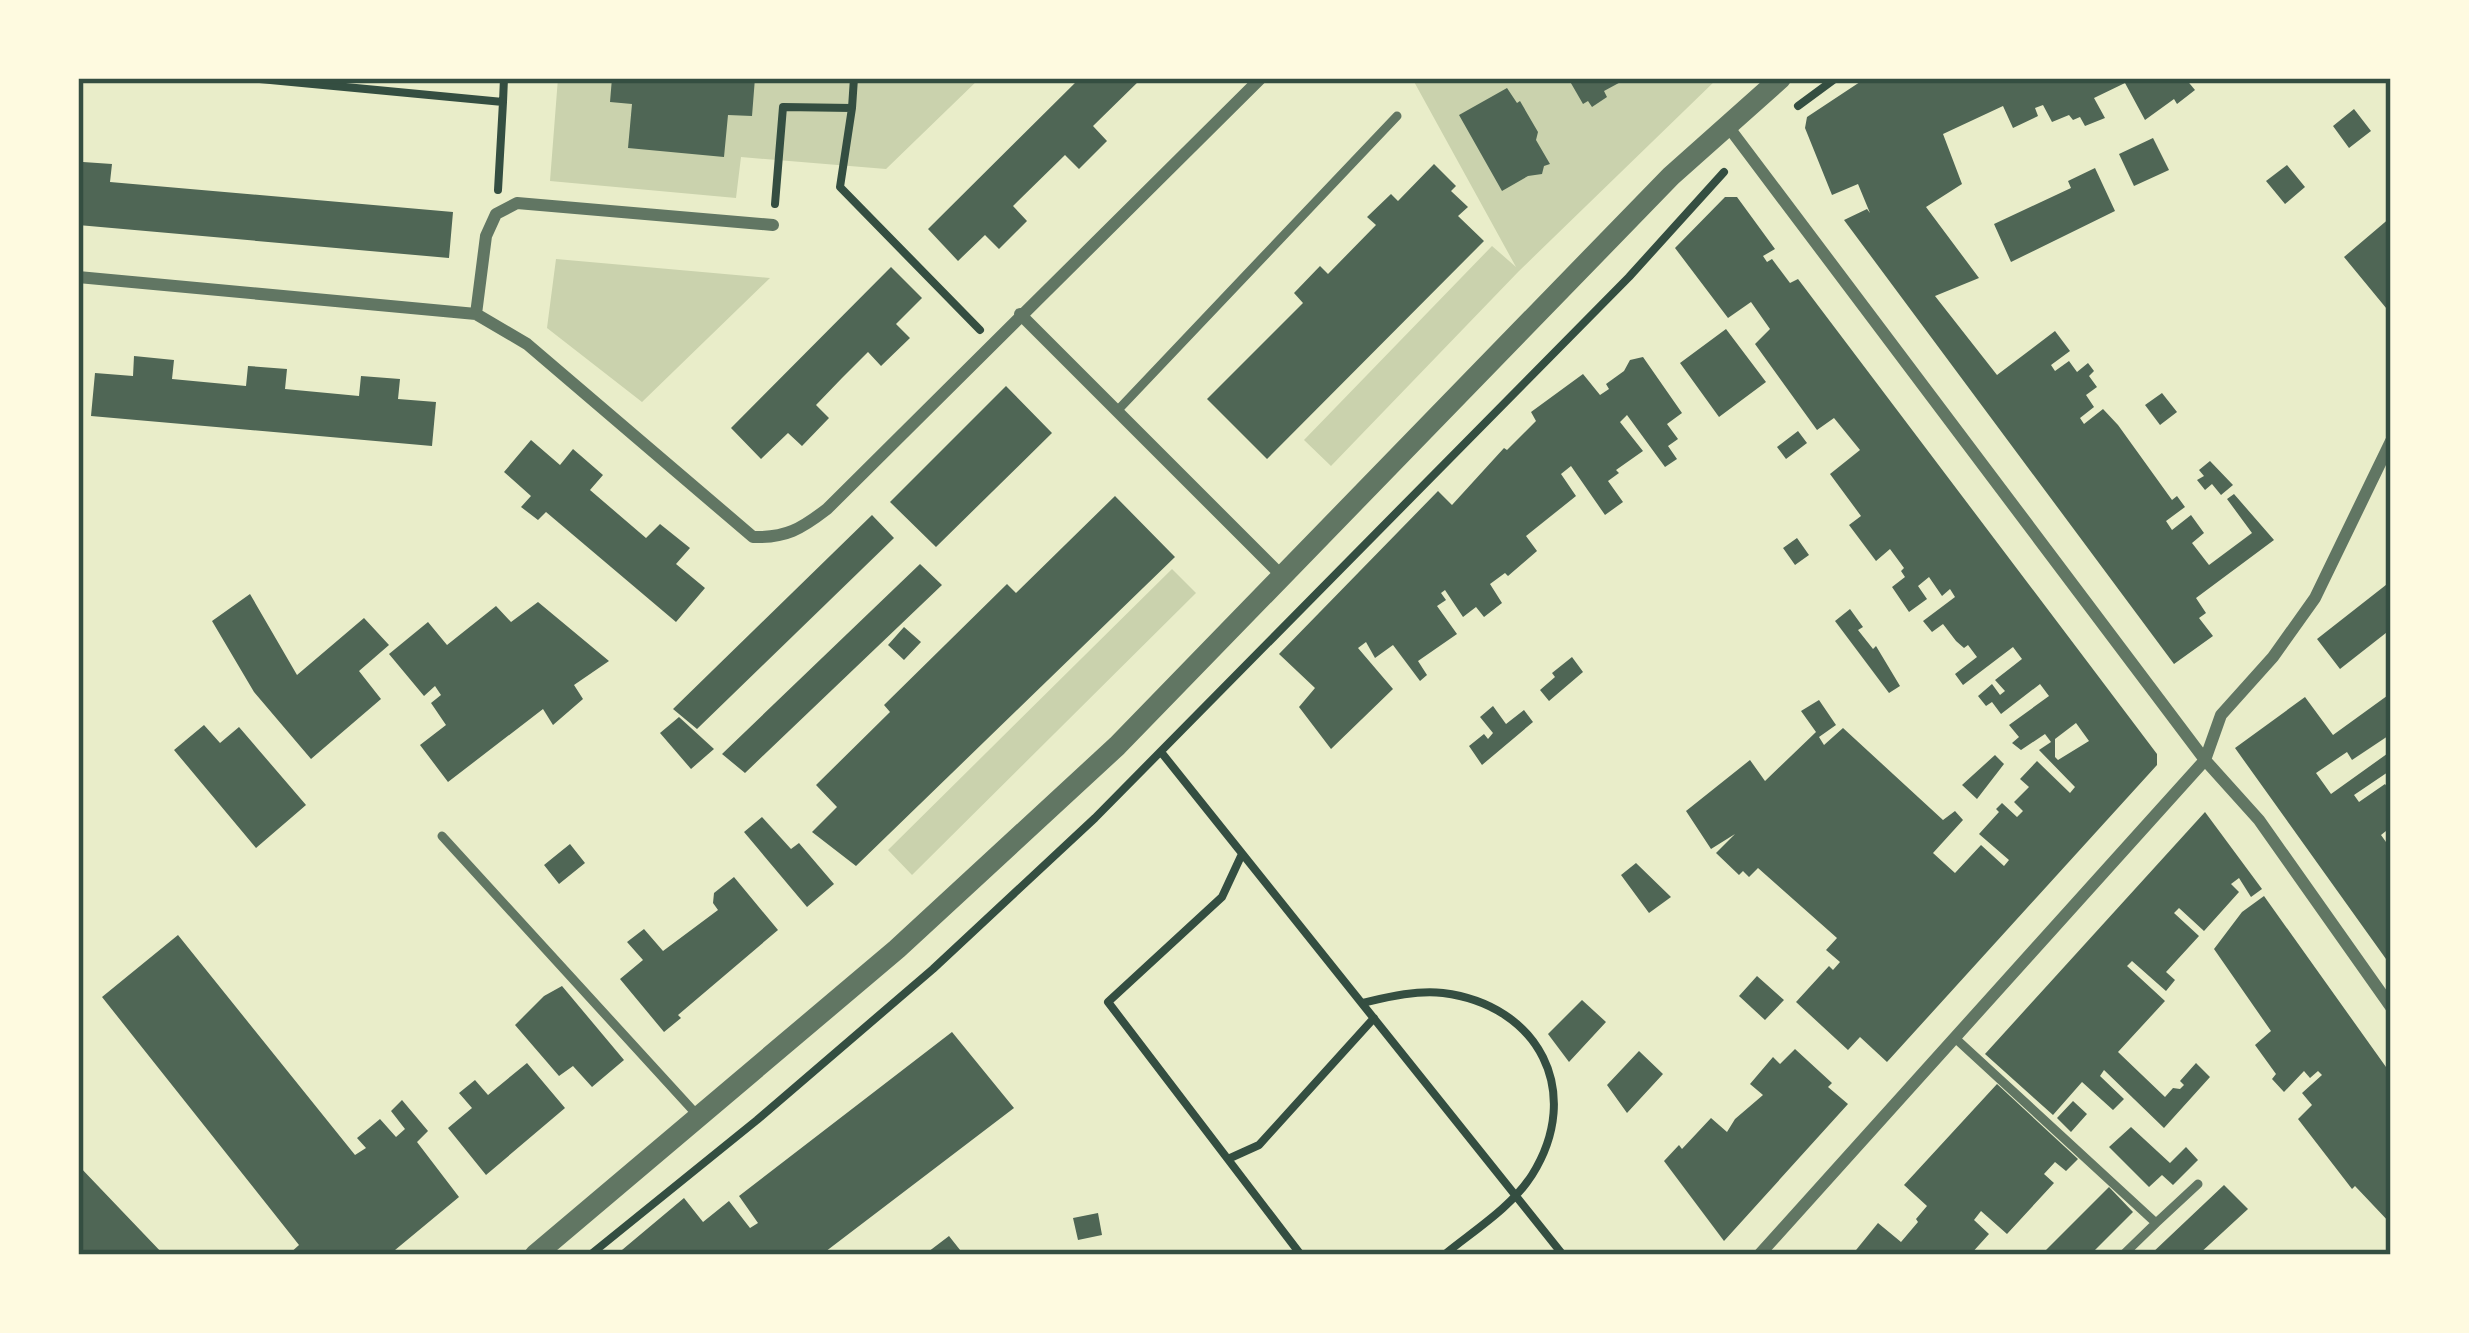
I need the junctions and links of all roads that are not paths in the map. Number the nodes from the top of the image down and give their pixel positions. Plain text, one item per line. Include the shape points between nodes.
1 (1261, 78) edge
2 (1781, 78) edge
3 (1397, 116) dead end
4 (1726, 124) junction
5 (773, 225) road end
6 (78, 277) edge
7 (476, 314) junction
8 (1020, 314) junction
9 (1117, 411) junction
10 (2391, 441) edge
11 (1281, 575) junction
12 (2205, 760) junction
13 (442, 836) dead end
14 (2391, 1007) edge
15 (1955, 1038) junction
16 (699, 1117) junction
17 (2198, 1184) dead end
18 (2156, 1223) junction
19 (535, 1255) edge
20 (1759, 1255) edge
21 (2123, 1255) edge

1 - 8 street
2 - 4 street
3 - 9 lane
4 - 11 street
4 - 12 street
5 - 7 street via 517,203 496,214 486,236
6 - 7 street
7 - 8 street via 527,344 753,537 781,538 827,509
8 - 9 street
9 - 11 street
10 - 12 street via 2314,598 2221,715
11 - 16 street via 1138,723 897,949
12 - 14 street via 2259,820
12 - 15 street
13 - 16 lane
15 - 18 lane
15 - 20 street
16 - 19 street
17 - 18 lane
18 - 21 lane

